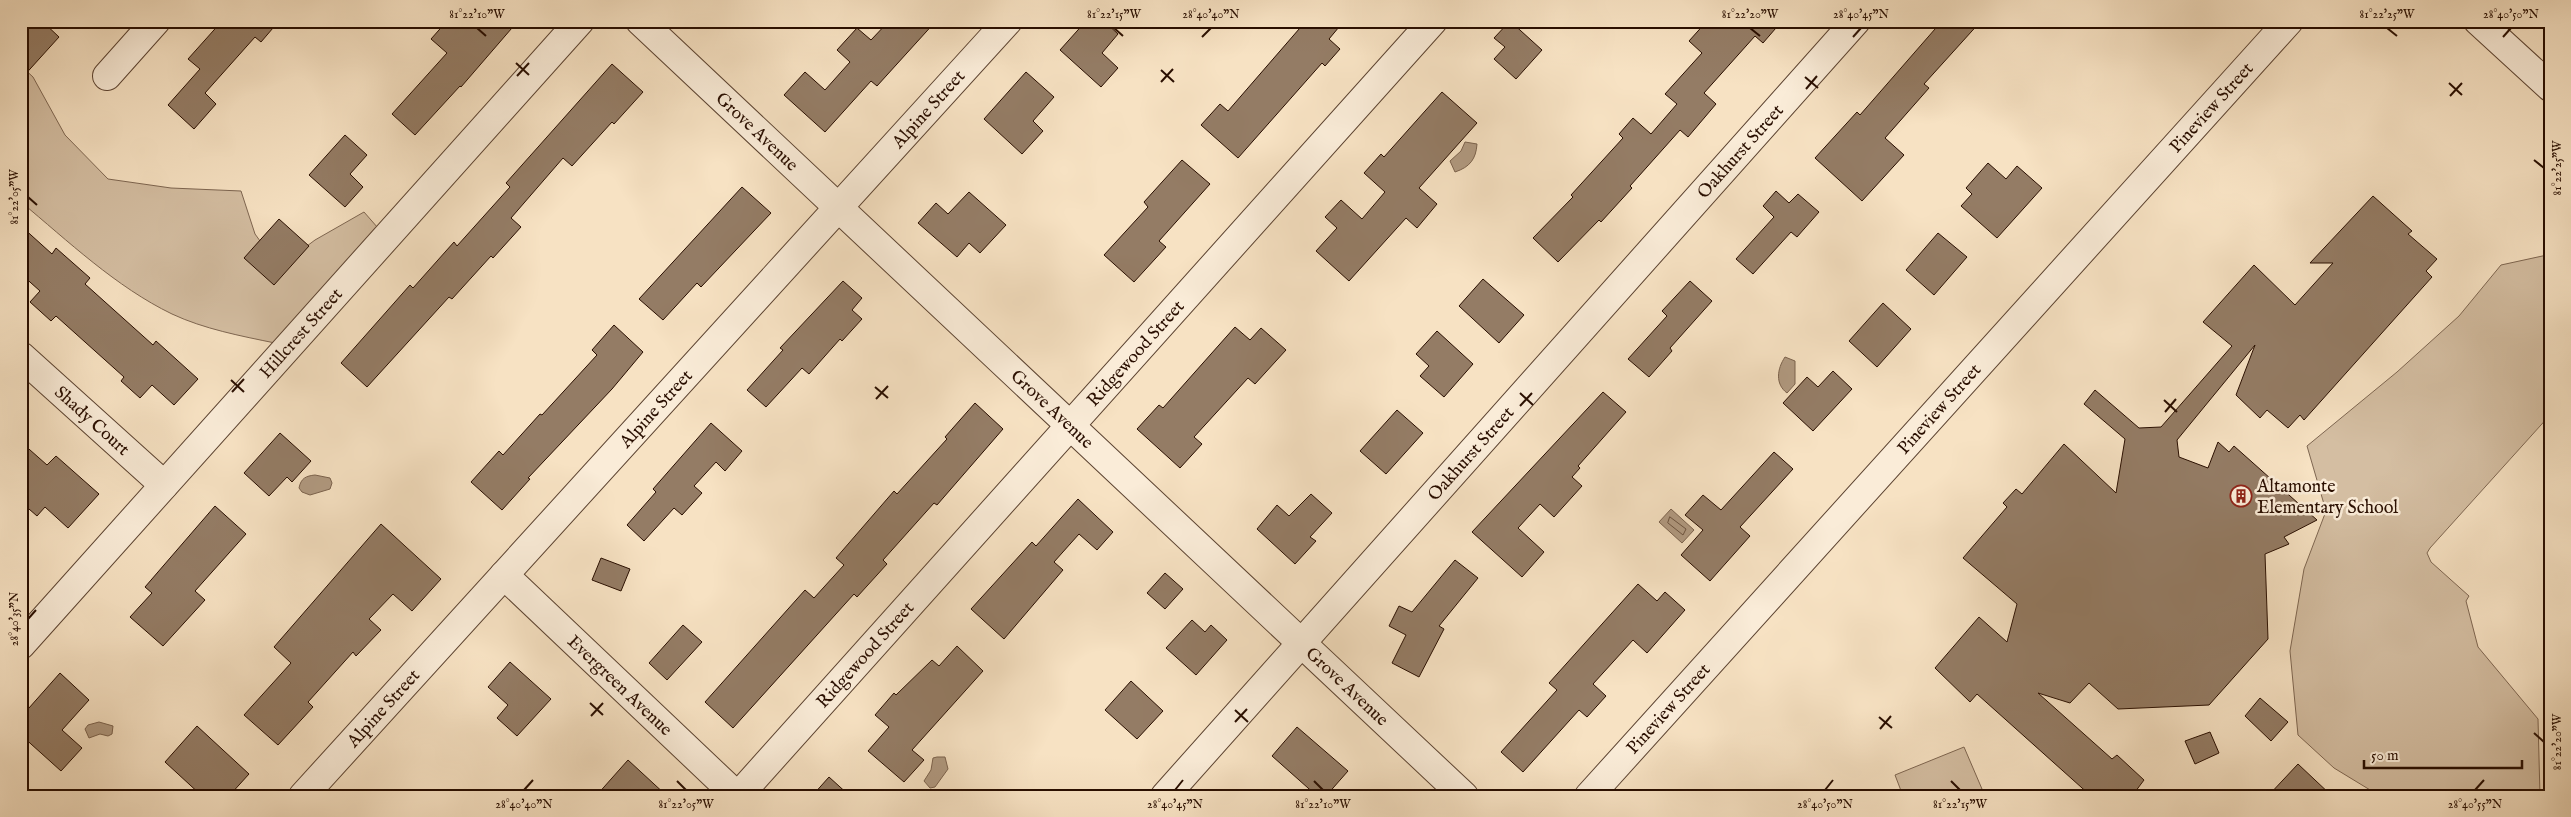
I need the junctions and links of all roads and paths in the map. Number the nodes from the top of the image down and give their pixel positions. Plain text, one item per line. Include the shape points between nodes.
1 (156, 21) edge
2 (580, 21) edge
3 (640, 21) edge
4 (1008, 21) edge
5 (1433, 21) edge
6 (1856, 21) edge
7 (2289, 21) edge
8 (2478, 21) edge
9 (107, 76) dead end
10 (2550, 87) edge
11 (841, 208) junction
12 (21, 356) edge
13 (1071, 426) junction
14 (164, 485) junction
15 (504, 575) junction
16 (1302, 644) junction
17 (21, 645) edge
18 (303, 796) edge
19 (738, 796) edge
20 (1165, 796) edge
21 (1464, 796) edge
22 (1588, 796) edge

1 - 9 street
2 - 14 street, Hillcrest Street
3 - 11 street, Grove Avenue
4 - 11 street, Alpine Street
5 - 13 street, Ridgewood Street
6 - 16 street, Oakhurst Street
7 - 22 street, Pineview Street
8 - 10 street
11 - 13 street, Grove Avenue
11 - 15 street, Alpine Street
12 - 14 street, Shady Court
13 - 16 street, Grove Avenue
13 - 19 street, Ridgewood Street
14 - 17 street, Hillcrest Street
15 - 18 street, Alpine Street
15 - 19 street, Evergreen Avenue
16 - 20 street, Oakhurst Street
16 - 21 street, Grove Avenue

